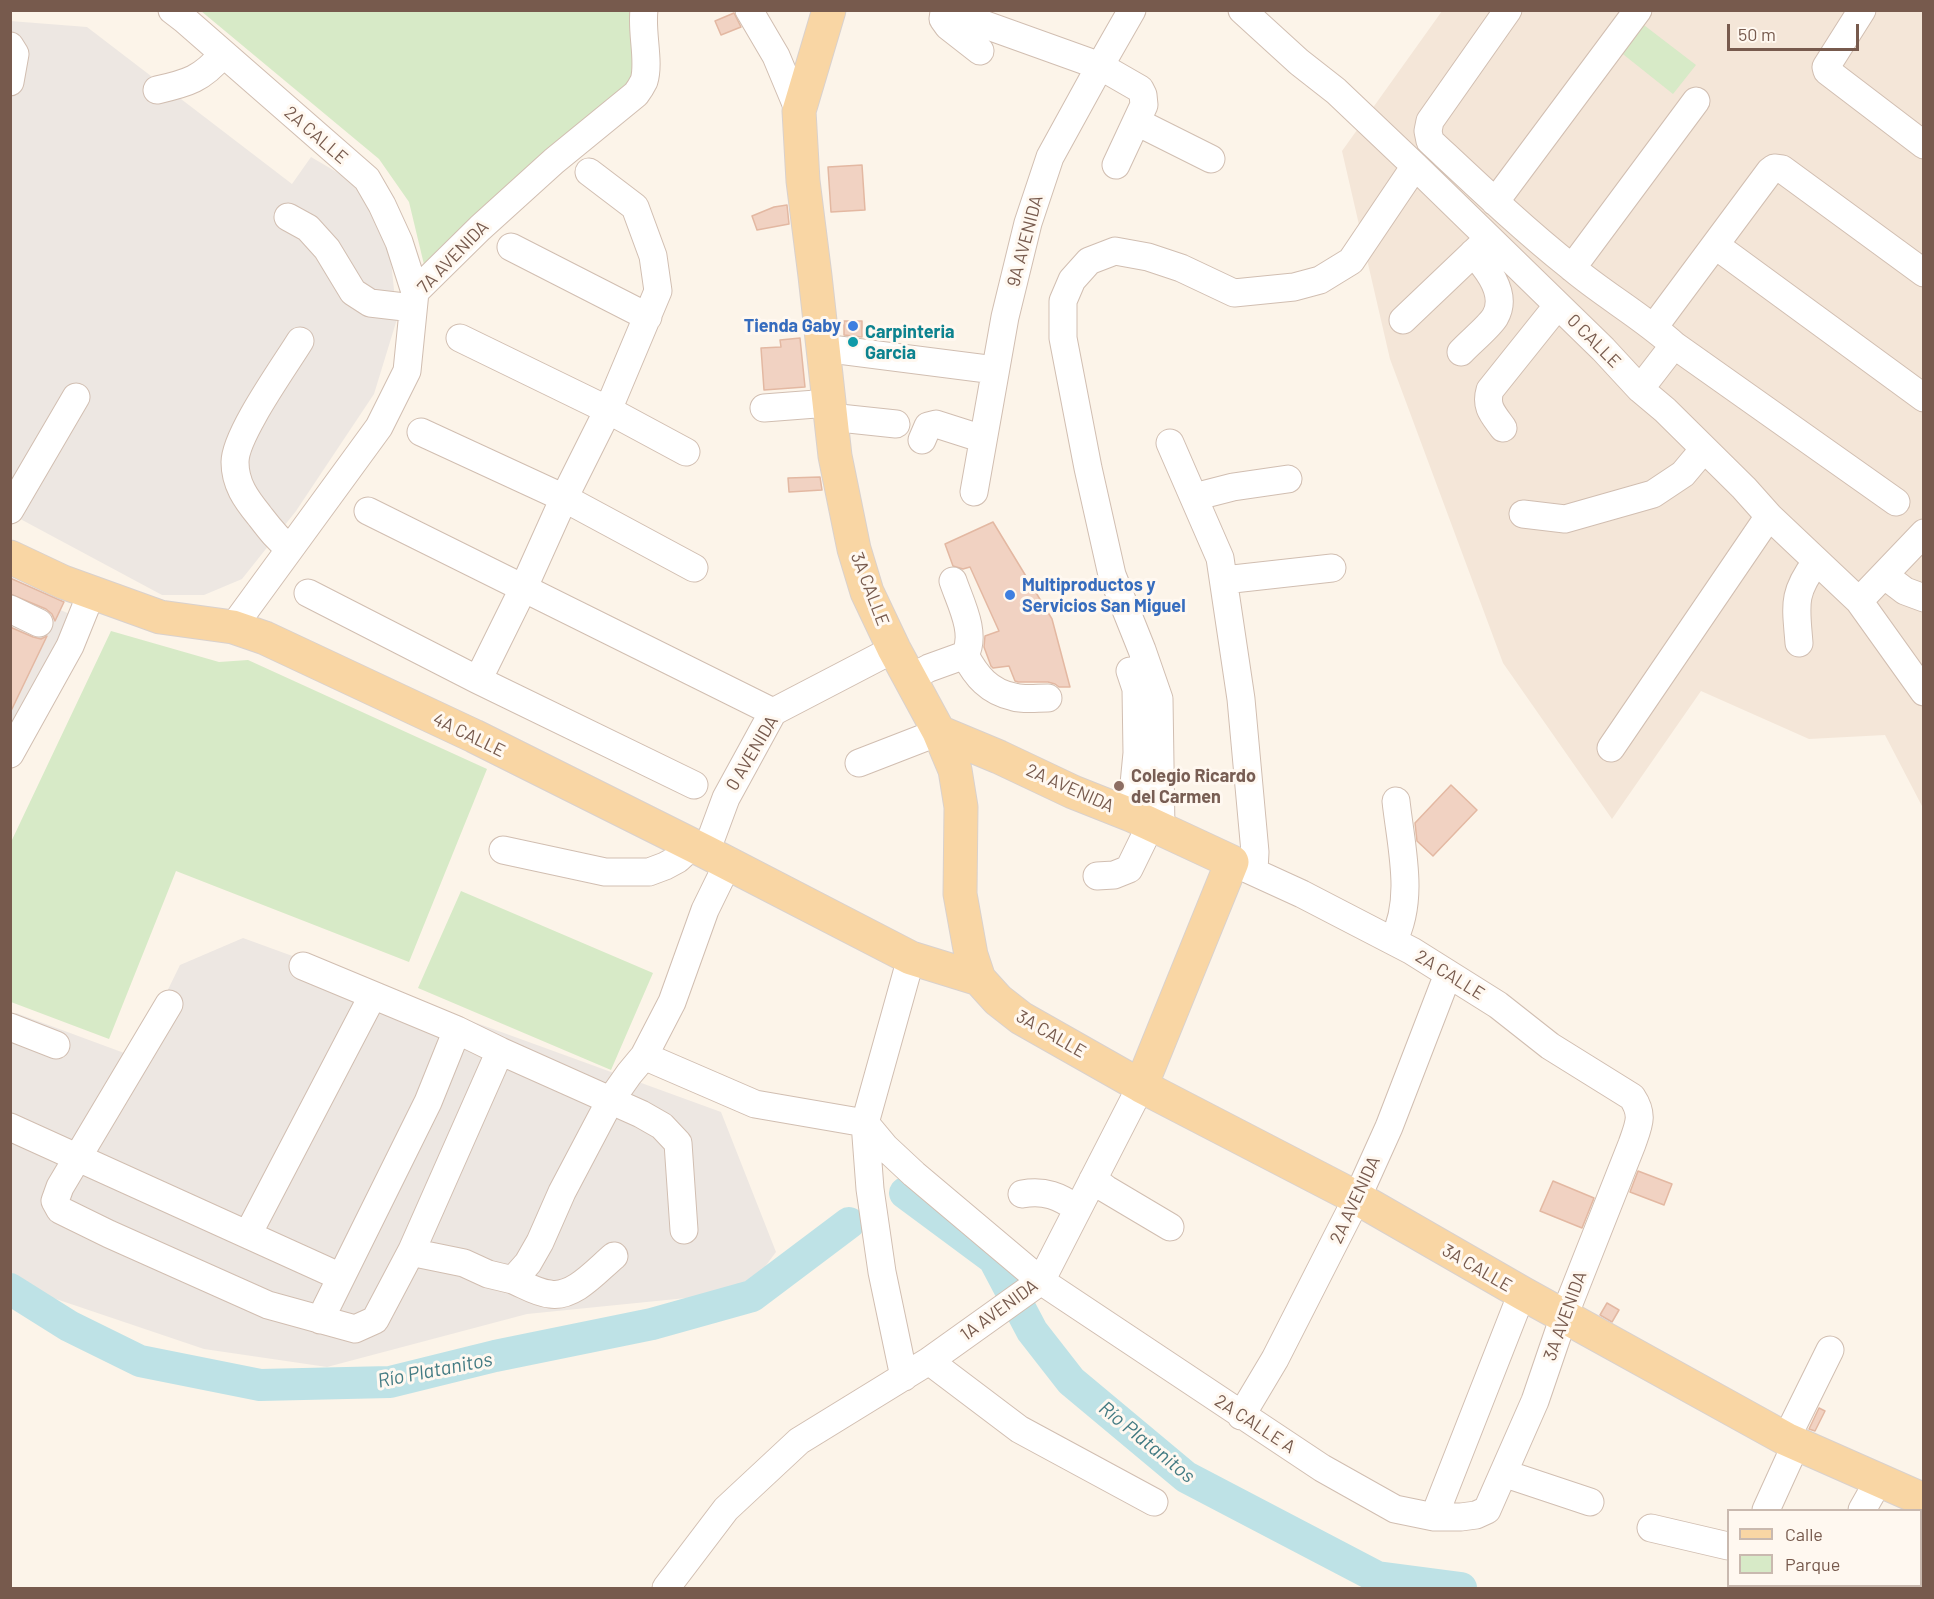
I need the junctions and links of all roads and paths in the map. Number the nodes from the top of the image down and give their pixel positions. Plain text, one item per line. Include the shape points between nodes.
1 (172, 10) edge
2 (644, 10) edge
3 (749, 10) edge
4 (829, 10) edge
5 (1132, 10) edge
6 (1242, 10) edge
7 (1508, 10) edge
8 (1638, 10) edge
9 (1862, 10) edge
10 (944, 11) edge
11 (10, 46) edge
12 (980, 51) dead end
13 (223, 54) junction
14 (1100, 66) junction
15 (10, 82) edge
16 (157, 90) dead end
17 (1696, 101) dead end
18 (799, 111) junction
19 (1137, 122) junction
20 (1923, 145) edge
21 (1211, 159) dead end
22 (1116, 165) dead end
23 (1415, 166) junction
24 (589, 172) dead end
25 (1495, 202) junction
26 (288, 217) dead end
27 (1715, 245) junction
28 (1481, 246) junction
29 (511, 247) dead end
30 (1572, 268) junction
31 (1923, 273) edge
32 (414, 300) junction
33 (1558, 305) junction
34 (648, 317) junction
35 (1403, 320) dead end
36 (1654, 327) junction
37 (460, 338) dead end
38 (300, 341) dead end
39 (1674, 345) junction
40 (823, 348) junction
41 (1461, 352) dead end
42 (995, 370) junction
43 (1640, 389) junction
44 (76, 397) dead end
45 (1923, 398) edge
46 (764, 408) dead end
47 (608, 410) junction
48 (830, 410) junction
49 (897, 424) dead end
50 (1503, 428) dead end
51 (421, 432) dead end
52 (983, 439) junction
53 (921, 440) dead end
54 (1170, 443) dead end
55 (1704, 449) junction
56 (686, 452) dead end
57 (1288, 479) dead end
58 (974, 492) dead end
59 (1194, 497) junction
60 (564, 498) junction
61 (1896, 502) dead end
62 (10, 510) edge
63 (368, 511) dead end
64 (1523, 514) dead end
65 (1769, 516) junction
66 (1923, 533) edge
67 (290, 549) junction
68 (10, 557) edge
69 (1816, 562) junction
70 (694, 568) dead end
71 (1332, 568) dead end
72 (1884, 574) junction
73 (1224, 580) junction
74 (952, 581) dead end
75 (524, 587) junction
76 (308, 593) dead end
77 (91, 594) junction
78 (1923, 598) edge
79 (1858, 601) junction
80 (10, 609) edge
81 (39, 623) dead end
82 (233, 627) junction
83 (1798, 643) dead end
84 (894, 649) junction
85 (965, 655) junction
86 (1130, 671) dead end
87 (910, 678) junction
88 (478, 680) junction
89 (1923, 692) edge
90 (1048, 698) dead end
91 (773, 712) junction
92 (939, 732) junction
93 (1611, 748) dead end
94 (10, 754) edge
95 (859, 763) dead end
96 (694, 785) dead end
97 (1396, 801) dead end
98 (1147, 823) junction
99 (503, 850) dead end
100 (709, 853) junction
101 (1243, 867) junction
102 (1097, 876) dead end
103 (960, 894) junction
104 (1393, 941) junction
105 (911, 958) junction
106 (303, 966) dead end
107 (1448, 974) junction
108 (979, 979) junction
109 (373, 995) junction
110 (168, 1004) dead end
111 (10, 1027) edge
112 (457, 1030) junction
113 (56, 1045) dead end
114 (500, 1051) junction
115 (644, 1056) junction
116 (1141, 1086) junction
117 (610, 1101) junction
118 (1640, 1122) joint
119 (865, 1123) junction
120 (12, 1129) edge
121 (78, 1157) junction
122 (1093, 1179) junction
123 (1022, 1194) dead end
124 (1357, 1198) junction
125 (1078, 1209) junction
126 (1170, 1227) dead end
127 (684, 1230) dead end
128 (248, 1234) junction
129 (412, 1250) junction
130 (614, 1256) dead end
131 (340, 1277) junction
132 (513, 1280) junction
133 (1038, 1283) junction
134 (1522, 1293) junction
135 (1564, 1316) junction
136 (320, 1320) junction
137 (1830, 1350) dead end
138 (929, 1361) junction
139 (904, 1377) junction
140 (1241, 1416) junction
141 (1791, 1442) junction
142 (1504, 1472) junction
143 (1879, 1480) junction
144 (1923, 1500) edge
145 (1154, 1502) dead end
146 (1590, 1502) dead end
147 (1766, 1509) edge
148 (1863, 1509) edge
149 (1487, 1510) joint
150 (1434, 1517) junction
151 (1651, 1528) dead end
152 (1727, 1546) edge
153 (666, 1588) edge

1 - 13 street, 2A CALLE
2 - 32 street, 7A AVENIDA via 644,81 636,94 480,228
3 - 18 street via 776,56
4 - 18 main road, 3A CALLE
5 - 14 street, 9A AVENIDA
6 - 23 street, 0 CALLE
7 - 25 street via 1430,121 1428,131 1430,141
8 - 25 street
9 - 20 street via 1827,71
10 - 12 street via 943,19 948,26
10 - 14 street
11 - 15 street via 15,54
13 - 16 street via 196,79
13 - 32 street, 2A CALLE via 367,179 399,242
14 - 19 street via 1140,89 1144,105
14 - 42 street, 9A AVENIDA via 1050,157 1028,223
17 - 30 street
18 - 40 main road, 3A CALLE via 803,181
19 - 21 street
19 - 22 street
23 - 28 street, 0 CALLE
23 - 98 street via 1352,261 1320,280 1294,287 1234,293 1181,268 1115,251 1089,261 1072,280 1063,301 1063,338 1112,575 1159,699
24 - 34 street via 635,207 652,256 658,291
25 - 30 street
26 - 32 street via 308,228 327,249 352,292 370,303
27 - 31 street via 1770,171 1782,169
27 - 36 street
27 - 45 street
28 - 33 street, 0 CALLE
28 - 35 street
28 - 41 street via 1500,297 1495,317
29 - 34 street
30 - 36 street
32 - 67 street, 7A AVENIDA via 407,371 379,427
33 - 43 street, 0 CALLE
33 - 50 street via 1490,390 1488,408
34 - 47 street
36 - 39 street
37 - 47 street
38 - 67 street via 242,434 235,460 244,496 278,540
39 - 43 street
39 - 61 street
40 - 42 street
40 - 48 main road, 3A CALLE
42 - 52 street, 9A AVENIDA
43 - 55 street, 0 CALLE
44 - 62 street
46 - 48 street
47 - 56 street
47 - 60 street
48 - 49 street
48 - 84 main road, 3A CALLE via 834,456 854,549 867,592
51 - 60 street
52 - 53 street via 936,424 928,426
52 - 58 street, 9A AVENIDA
54 - 59 street
55 - 64 street via 1683,474 1653,494 1565,519
55 - 65 street, 0 CALLE
57 - 59 street
59 - 73 street via 1220,558
60 - 70 street
60 - 75 street
63 - 75 street
65 - 69 street, 0 CALLE
65 - 93 street
66 - 72 street
67 - 82 street, 7A AVENIDA
68 - 77 main road, 4A CALLE
69 - 79 street, 0 CALLE
69 - 83 street via 1795,601
71 - 73 street
72 - 78 street via 1905,591
72 - 79 street
73 - 101 street via 1241,699 1254,852
74 - 85 street via 966,619 969,641
75 - 88 street
75 - 91 street
76 - 88 street
77 - 82 main road, 4A CALLE via 172,620
77 - 94 street via 70,646
79 - 89 street, 0 CALLE
80 - 81 street
82 - 100 main road, 4A CALLE via 266,638 474,736
84 - 87 main road, 3A CALLE
84 - 91 street, 0 AVENIDA
85 - 87 street
85 - 90 street via 978,678 992,688 1014,698
86 - 98 street via 1136,689 1137,753
87 - 92 main road, 3A CALLE
88 - 96 street
91 - 100 street, 0 AVENIDA via 726,798
92 - 95 street
92 - 98 main road, 2A AVENIDA
92 - 103 main road, 3A CALLE via 959,788
97 - 104 street via 1406,889 1399,930
98 - 101 main road, 2A AVENIDA
98 - 102 street via 1129,869 1114,876
99 - 100 street via 605,872 649,872 678,859
100 - 105 main road, 4A CALLE
100 - 115 street, 0 AVENIDA via 705,910 672,1002
101 - 104 street, 2A CALLE
101 - 116 main road, 1A AVENIDA
103 - 105 main road via 951,934 936,952
103 - 108 main road, 3A CALLE
104 - 107 street, 2A CALLE
105 - 108 main road, 4A CALLE
105 - 119 street
106 - 109 street
107 - 118 street, 2A CALLE via 1498,1005 1550,1046 1632,1097 1639,1107
107 - 124 street, 2A AVENIDA
108 - 116 main road, 3A CALLE via 1021,1018
109 - 112 street
109 - 128 street
110 - 121 street
111 - 113 street
112 - 114 street
112 - 131 street via 428,1102
114 - 117 street
114 - 129 street
115 - 117 street, 0 AVENIDA
115 - 119 street via 755,1104
116 - 122 street, 1A AVENIDA
116 - 124 main road, 3A CALLE
117 - 127 street via 662,1126 678,1143
117 - 132 street, 0 AVENIDA via 540,1242
118 - 135 street, 3A AVENIDA
119 - 133 street, 2A CALLE A via 914,1174
119 - 139 street via 882,1272
120 - 121 street
121 - 128 street
121 - 136 street via 55,1201 60,1210 268,1305
122 - 125 street, 1A AVENIDA
122 - 126 street
123 - 125 street via 1046,1192
124 - 134 main road, 3A CALLE
124 - 140 street, 2A AVENIDA via 1275,1359
125 - 133 street, 1A AVENIDA
128 - 131 street
129 - 132 street
129 - 136 street via 375,1320 355,1329
130 - 132 street via 568,1292 550,1295
131 - 136 street
133 - 138 street, 1A AVENIDA
133 - 140 street, 2A CALLE A
134 - 135 main road, 3A CALLE
134 - 150 street
135 - 141 main road, 3A CALLE
135 - 142 street, 3A AVENIDA via 1535,1401
137 - 141 street
138 - 139 street, 1A AVENIDA
138 - 145 street via 1019,1429
139 - 153 street, 1A AVENIDA via 799,1441 726,1509
140 - 150 street, 2A CALLE A via 1395,1509
141 - 143 main road, 3A CALLE
141 - 147 street
142 - 146 street
142 - 149 street, 3A AVENIDA
143 - 144 main road, 3A CALLE
143 - 148 street
149 - 150 street, 2A CALLE A via 1476,1515
151 - 152 street

